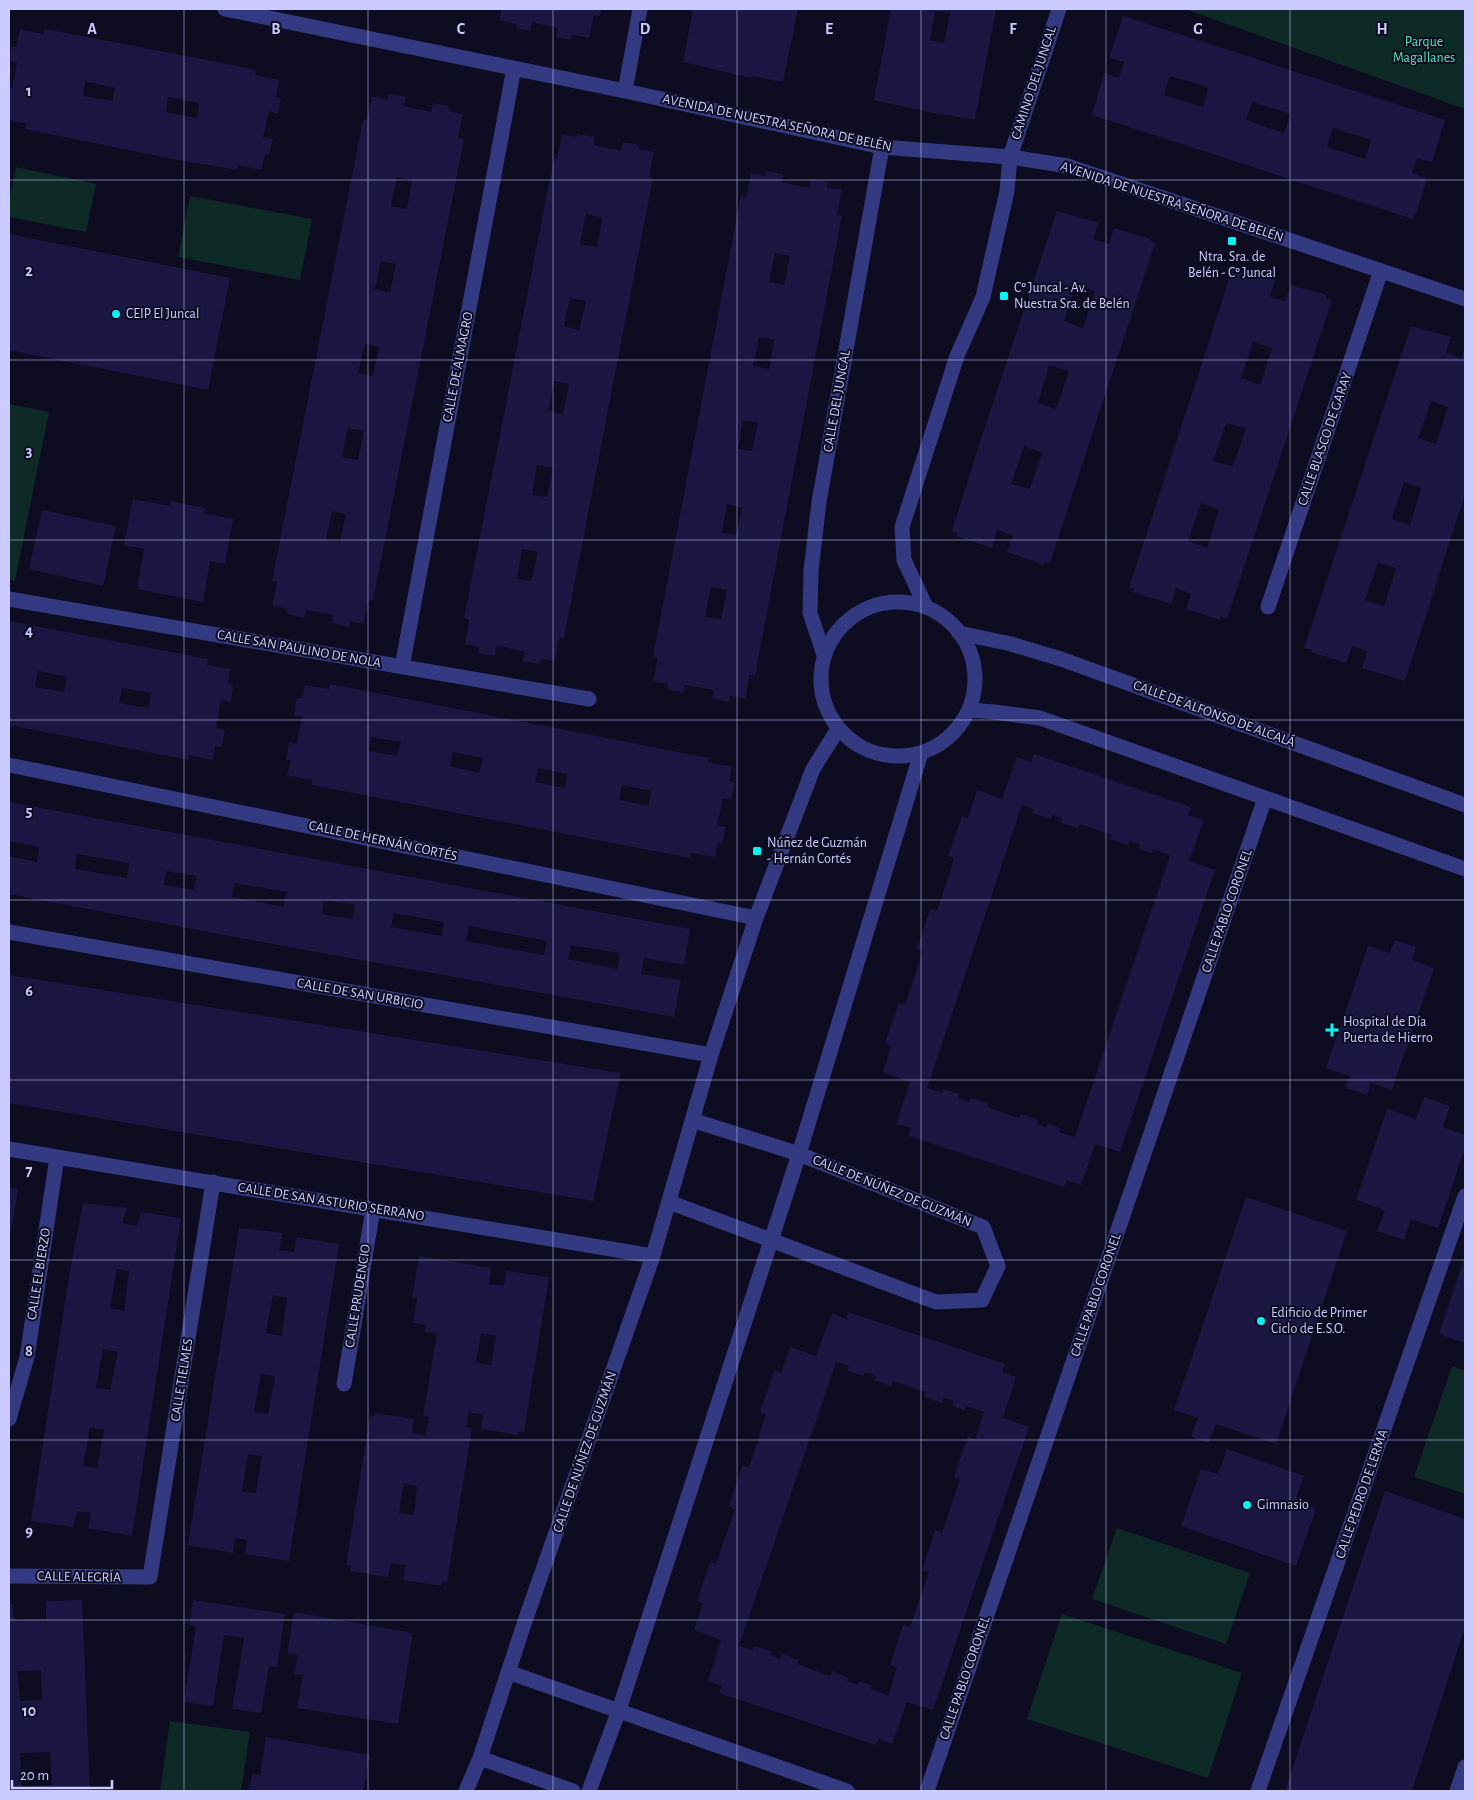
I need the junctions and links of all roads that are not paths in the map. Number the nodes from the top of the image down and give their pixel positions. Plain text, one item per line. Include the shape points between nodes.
1 (225, 9) edge
2 (640, 9) edge
3 (1058, 9) edge
4 (256, 12) edge
5 (514, 68) junction
6 (625, 90) junction
7 (882, 147) junction
8 (1010, 157) junction
9 (1381, 270) junction
10 (1465, 299) edge
11 (9, 599) edge
12 (926, 606) junction
13 (1268, 606) dead end
14 (960, 633) junction
15 (824, 655) junction
16 (402, 667) junction
17 (589, 699) dead end
18 (970, 710) junction
19 (838, 729) junction
20 (921, 752) junction
21 (9, 765) edge
22 (1265, 798) junction
23 (1465, 805) edge
24 (1465, 869) edge
25 (756, 918) junction
26 (9, 932) edge
27 (711, 1056) junction
28 (692, 1120) junction
29 (9, 1149) edge
30 (799, 1154) junction
31 (57, 1157) junction
32 (213, 1182) junction
33 (1465, 1196) edge
34 (669, 1202) junction
35 (373, 1209) junction
36 (771, 1240) junction
37 (653, 1256) junction
38 (344, 1384) dead end
39 (9, 1419) edge
40 (9, 1576) edge
41 (150, 1577) joint
42 (508, 1672) junction
43 (619, 1710) junction
44 (480, 1758) junction
45 (1465, 1767) edge
46 (466, 1791) edge
47 (573, 1791) edge
48 (589, 1791) edge
49 (846, 1791) edge
50 (926, 1791) edge
51 (1258, 1791) edge
52 (1457, 1791) edge

1 - 4 street, AVENIDA DE NUESTRA SEÑORA DE BELÉN
2 - 6 street
3 - 8 street, CAMINO DEL JUNCAL
4 - 5 street, AVENIDA DE NUESTRA SEÑORA DE BELÉN
5 - 6 street, AVENIDA DE NUESTRA SEÑORA DE BELÉN
5 - 16 street, CALLE DE ALMAGRO
6 - 7 street, AVENIDA DE NUESTRA SEÑORA DE BELÉN
7 - 8 street, AVENIDA DE NUESTRA SEÑORA DE BELÉN
7 - 15 street, CALLE DEL JUNCAL via 819,502 811,571 810,613
8 - 9 street, AVENIDA DE NUESTRA SEÑORA DE BELÉN via 1068,166
8 - 12 street via 1007,192 983,297 957,356 902,527 904,560
9 - 10 street, AVENIDA DE NUESTRA SEÑORA DE BELÉN
9 - 13 street, CALLE BLASCO DE GARAY
11 - 16 street, CALLE SAN PAULINO DE NOLA
12 - 14 street via 948,619
12 - 15 street via 902,602 877,605 854,615 836,633
14 - 18 street via 973,661 976,686
14 - 23 street, CALLE DE ALFONSO DE ALCALÁ via 1061,659
15 - 19 street via 821,679 825,706
16 - 17 street, CALLE SAN PAULINO DE NOLA
18 - 20 street via 955,732 934,748
18 - 22 street via 1040,718
19 - 20 street via 858,746 882,756 909,757
19 - 25 street, CALLE DE NÚÑEZ DE GUZMÁN via 813,770
20 - 30 street, CALLE DE NÚÑEZ DE GUZMÁN
21 - 25 street, CALLE DE HERNÁN CORTÉS
22 - 24 street
22 - 50 street, CALLE PABLO CORONEL
25 - 27 street, CALLE DE NÚÑEZ DE GUZMÁN
26 - 27 street, CALLE DE SAN URBICIO
27 - 28 street, CALLE DE NÚÑEZ DE GUZMÁN
28 - 30 street, CALLE DE NÚÑEZ DE GUZMÁN
28 - 34 street, CALLE DE NÚÑEZ DE GUZMÁN
29 - 31 street, CALLE DE SAN ASTURIO SERRANO
30 - 36 street, CALLE DE NÚÑEZ DE GUZMÁN
30 - 36 street, CALLE DE NÚÑEZ DE GUZMÁN via 983,1227 998,1266 982,1300 936,1302
31 - 32 street, CALLE DE SAN ASTURIO SERRANO
31 - 39 street, CALLE EL BIERZO via 26,1357
32 - 35 street, CALLE DE SAN ASTURIO SERRANO
32 - 41 street, CALLE TIELMES
33 - 51 street, CALLE PEDRO DE LERMA
34 - 36 street, CALLE DE NÚÑEZ DE GUZMÁN
34 - 37 street, CALLE DE NÚÑEZ DE GUZMÁN
35 - 37 street, CALLE DE SAN ASTURIO SERRANO
35 - 38 street, CALLE PRUDENCIO
36 - 43 street, CALLE DE NÚÑEZ DE GUZMÁN
37 - 42 street, CALLE DE NÚÑEZ DE GUZMÁN
40 - 41 street, CALLE ALEGRÍA
42 - 43 street
42 - 44 street, CALLE DE NÚÑEZ DE GUZMÁN
43 - 48 street, CALLE DE NÚÑEZ DE GUZMÁN
43 - 49 street
44 - 46 street, CALLE DE NÚÑEZ DE GUZMÁN
44 - 47 street
45 - 52 street

